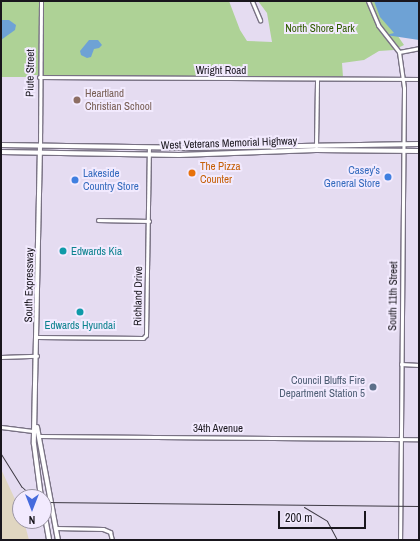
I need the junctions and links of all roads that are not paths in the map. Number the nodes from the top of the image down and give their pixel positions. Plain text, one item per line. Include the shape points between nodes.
1 (41, 1) edge
2 (252, 1) edge
3 (368, 1) edge
4 (260, 20) dead end
5 (419, 48) edge
6 (399, 52) junction
7 (39, 77) junction
8 (317, 79) junction
9 (404, 79) junction
10 (419, 79) edge
11 (316, 144) junction
12 (404, 144) junction
13 (419, 144) edge
14 (1, 145) edge
15 (40, 146) junction
16 (149, 148) junction
17 (316, 150) junction
18 (404, 150) junction
19 (419, 151) edge
20 (1, 152) edge
21 (40, 153) junction
22 (149, 154) junction
23 (98, 220) dead end
24 (149, 221) junction
25 (37, 337) junction
26 (37, 356) junction
27 (1, 357) edge
28 (401, 364) junction
29 (419, 365) edge
30 (1, 428) edge
31 (36, 431) junction
32 (37, 436) junction
33 (400, 438) junction
34 (419, 438) edge
35 (40, 489) edge
36 (56, 528) junction
37 (47, 529) edge
38 (49, 540) edge
39 (58, 540) edge
40 (112, 540) edge
41 (400, 540) edge

1 - 7 street, Piute Street
2 - 4 street
3 - 6 street via 378,25
5 - 6 street
6 - 9 street, South 11th Street
7 - 8 street, Wright Road
7 - 15 street, Piute Street
8 - 9 street, Wright Road
8 - 11 street
9 - 10 street, Wright Road
9 - 12 street, South 11th Street
11 - 12 main road, West Veterans Memorial Highway
11 - 16 main road, West Veterans Memorial Highway
11 - 17 street
12 - 13 main road, West Veterans Memorial Highway
12 - 18 street, South 11th Street
14 - 15 main road, West Veterans Memorial Highway
15 - 16 main road, West Veterans Memorial Highway
15 - 21 main road, South Expressway
16 - 22 street, Richland Drive
17 - 18 main road, West Veterans Memorial Highway
17 - 22 main road, West Veterans Memorial Highway
18 - 19 main road, West Veterans Memorial Highway
18 - 28 street, South 11th Street
20 - 21 main road, West Veterans Memorial Highway
21 - 22 main road, West Veterans Memorial Highway
21 - 25 main road, South Expressway
22 - 24 street, Richland Drive
23 - 24 street
24 - 25 street, Richland Drive via 145,337
25 - 26 main road, South Expressway
26 - 27 street
26 - 31 main road, South Expressway
28 - 29 street
28 - 33 street, South 11th Street
30 - 31 street
31 - 32 main road, South Expressway
32 - 33 street, 34th Avenue
32 - 35 main road, South Expressway
32 - 36 main road, South Expressway
33 - 34 street, 34th Avenue
33 - 41 street, South 11th Street
36 - 39 main road, South Expressway
36 - 40 street via 103,529 110,532
37 - 38 main road

